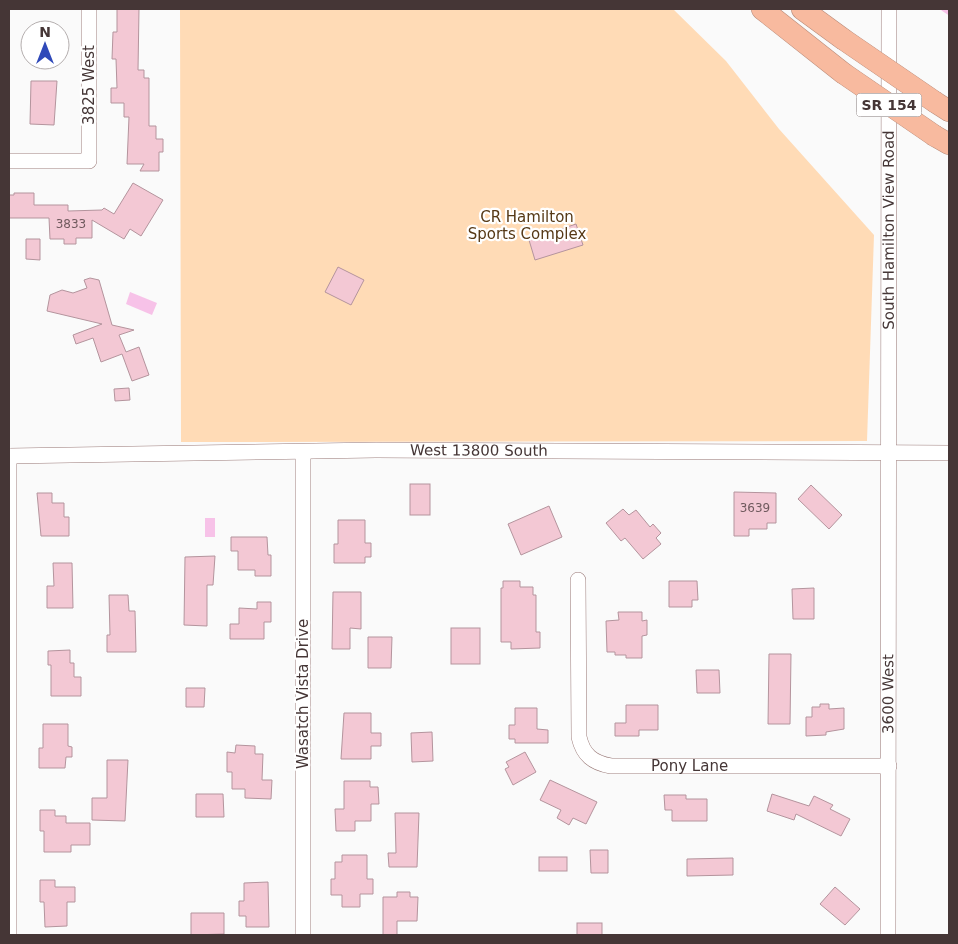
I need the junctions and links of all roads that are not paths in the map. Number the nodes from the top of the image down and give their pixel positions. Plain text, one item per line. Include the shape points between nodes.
1 (89, 9) edge
2 (762, 9) edge
3 (802, 9) edge
4 (889, 9) edge
5 (942, 106) edge
6 (942, 140) edge
7 (9, 161) edge
8 (303, 452) junction
9 (890, 452) junction
10 (949, 453) edge
11 (9, 456) edge
12 (578, 580) dead end
13 (889, 766) junction
14 (9, 799) edge
15 (9, 935) edge
16 (303, 935) edge
17 (888, 935) edge

1 - 7 street, 3825 West via 89,161
2 - 6 highway, SR 154, bridge via 843,73
3 - 5 highway, SR 154, bridge
4 - 9 street, South Hamilton View Road
8 - 9 street, West 13800 South
8 - 11 street, West 13800 South
8 - 16 street, Wasatch Vista Drive
9 - 10 street, West 13800 South
9 - 13 street, 3600 West
11 - 14 street
12 - 13 street, Pony Lane via 580,744 588,757 603,765
13 - 17 street, 3600 West
14 - 15 street

